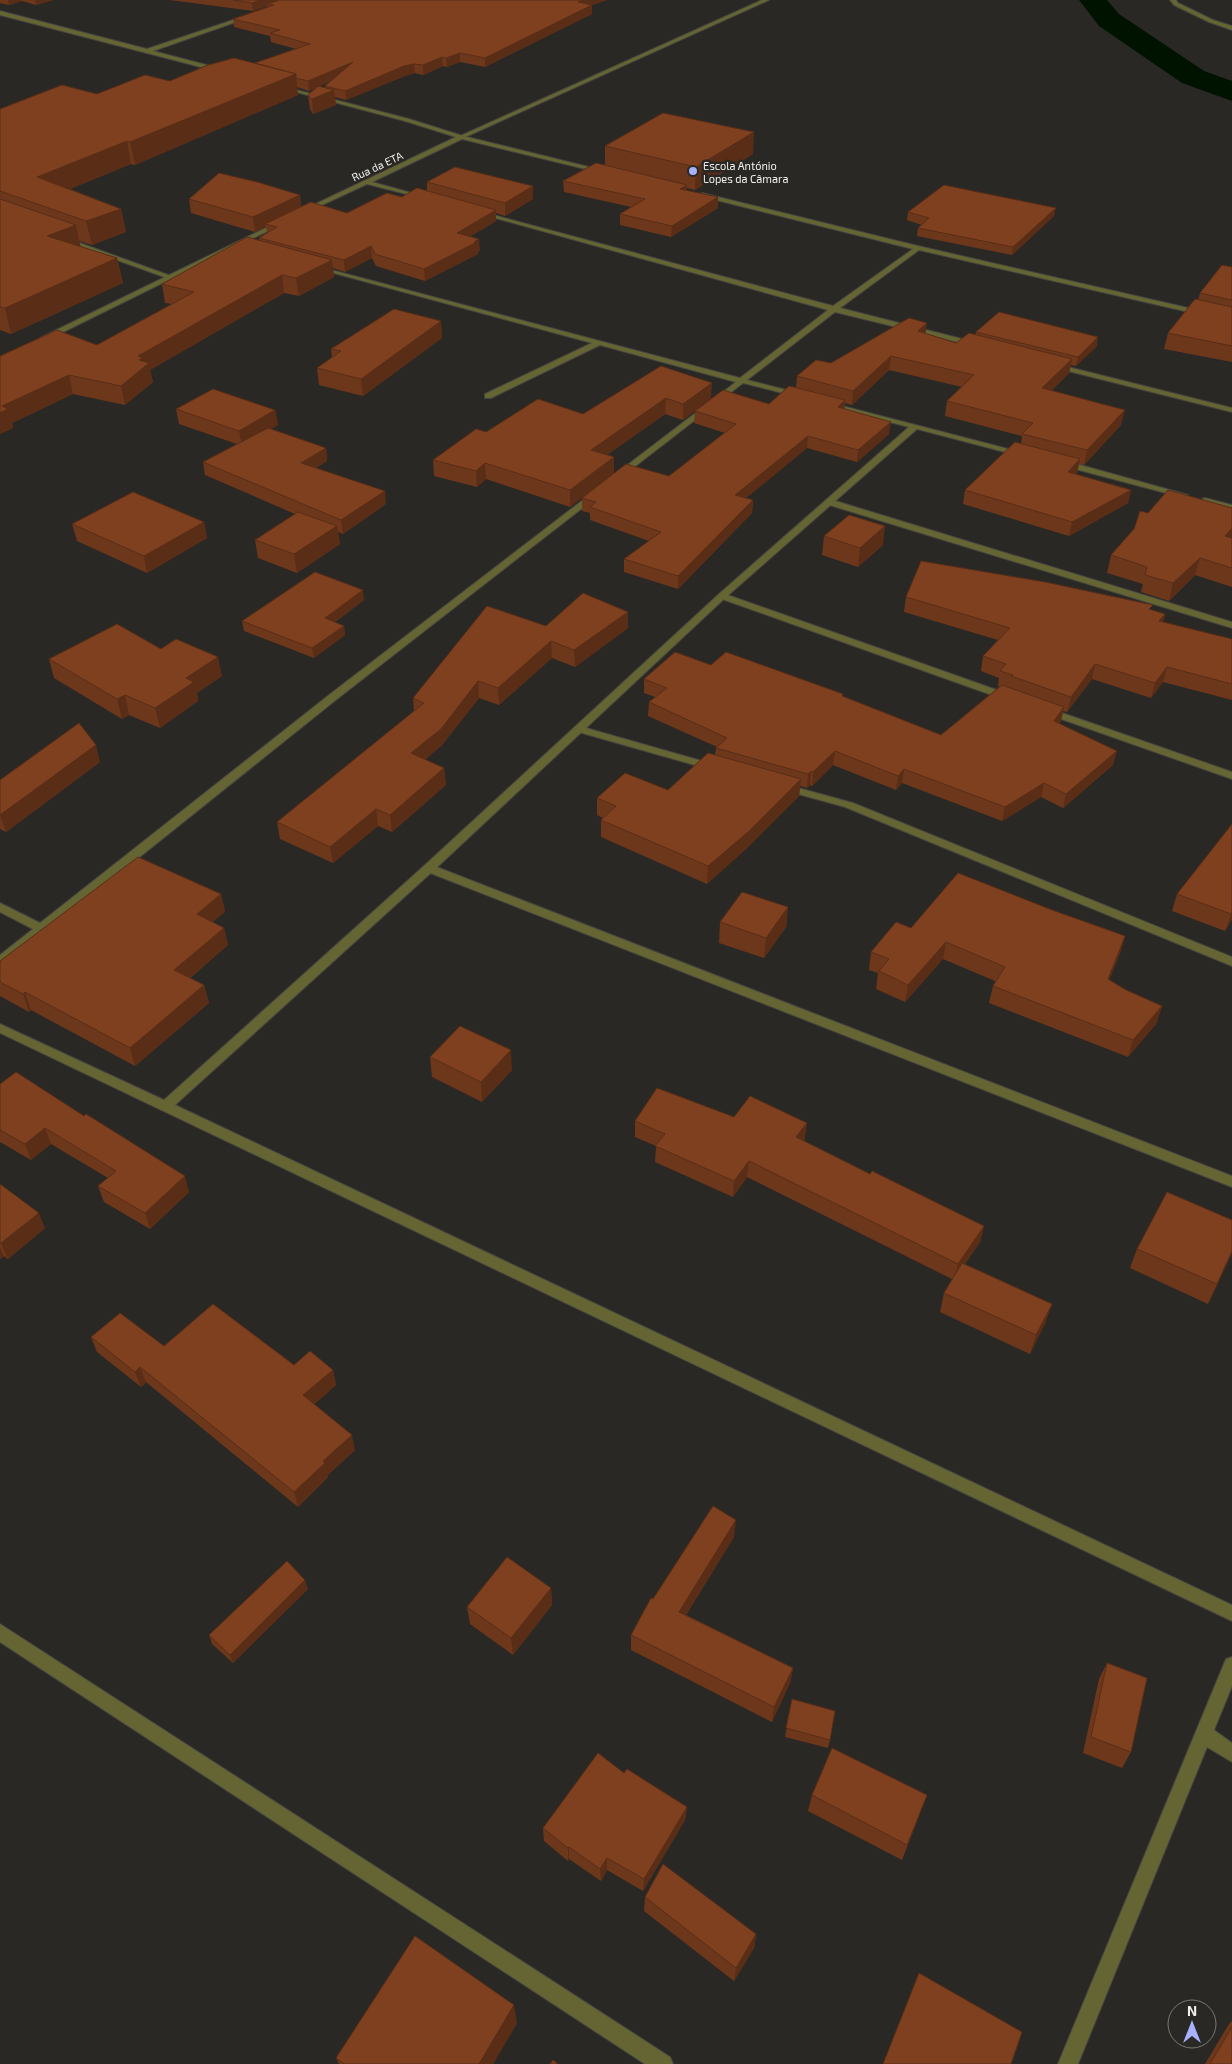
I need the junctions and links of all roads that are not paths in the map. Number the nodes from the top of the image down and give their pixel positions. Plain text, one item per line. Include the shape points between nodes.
1 (766, 0) edge
2 (1173, 0) edge
3 (0, 13) edge
4 (260, 13) edge
5 (1232, 28) edge
6 (148, 51) junction
7 (224, 72) edge
8 (273, 84) edge
9 (461, 137) junction
10 (612, 174) edge
11 (366, 182) junction
12 (697, 194) edge
13 (433, 200) edge
14 (471, 211) edge
15 (295, 216) edge
16 (286, 220) edge
17 (62, 238) edge
18 (233, 246) junction
19 (242, 248) edge
20 (918, 248) junction
21 (307, 265) edge
22 (169, 277) junction
23 (834, 310) junction
24 (1232, 320) edge
25 (36, 342) edge
26 (599, 343) junction
27 (986, 348) edge
28 (1042, 362) edge
29 (741, 381) junction
30 (488, 396) dead end
31 (808, 399) edge
32 (818, 401) edge
33 (1232, 410) edge
34 (915, 426) junction
35 (1031, 455) edge
36 (1050, 460) edge
37 (829, 502) junction
38 (1232, 508) edge
39 (722, 596) junction
40 (1232, 625) edge
41 (1019, 701) edge
42 (1037, 707) edge
43 (580, 729) junction
44 (721, 769) edge
45 (1232, 776) edge
46 (768, 783) edge
47 (430, 868) junction
48 (0, 908) edge
49 (42, 928) junction
50 (0, 961) edge
51 (1232, 962) edge
52 (0, 1028) edge
53 (166, 1106) junction
54 (1232, 1182) edge
55 (1232, 1613) edge
56 (0, 1632) edge
57 (1232, 1665) edge
58 (1204, 1734) junction
59 (1232, 1753) edge
60 (663, 2064) edge
61 (1068, 2064) edge

1 - 9 street, Rua da ETA
2 - 5 street via 1211,21
3 - 6 street
4 - 6 street
6 - 7 street
8 - 9 street
9 - 10 street
9 - 11 street, Rua da ETA
11 - 13 street
11 - 15 street, Rua da ETA
12 - 20 street
14 - 23 street
16 - 18 street
17 - 22 street
18 - 19 street
18 - 22 street
20 - 23 street
20 - 24 street
21 - 26 street
22 - 25 street
23 - 27 street
23 - 29 street
26 - 29 street
26 - 30 street
28 - 33 street
29 - 31 street
29 - 49 street via 333,697
32 - 34 street
34 - 35 street
34 - 37 street
36 - 38 street
37 - 39 street
37 - 40 street
39 - 41 street
39 - 43 street
42 - 45 street
43 - 44 street
43 - 47 street
46 - 51 street via 849,805
47 - 53 street
47 - 54 street
48 - 49 street
49 - 50 street
52 - 53 street
53 - 55 street
56 - 60 street
57 - 58 street
58 - 59 street
58 - 61 street

